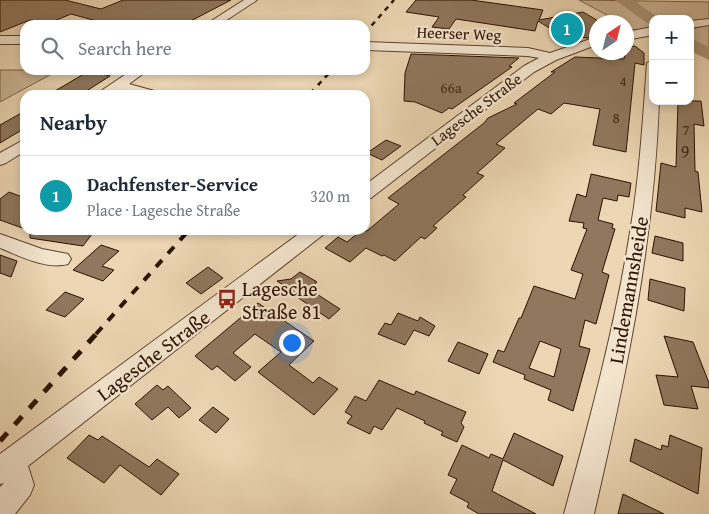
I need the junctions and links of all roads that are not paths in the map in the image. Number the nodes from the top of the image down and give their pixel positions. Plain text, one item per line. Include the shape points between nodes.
1 (252, 0) edge
2 (219, 20) edge
3 (709, 22) edge
4 (694, 25) edge
5 (0, 40) edge
6 (20, 40) edge
7 (589, 43) edge
8 (370, 46) edge
9 (551, 57) junction
10 (134, 75) edge
11 (118, 86) junction
12 (111, 90) edge
13 (134, 90) edge
14 (651, 105) edge
15 (20, 147) edge
16 (0, 160) edge
17 (370, 190) edge
18 (310, 235) edge
19 (0, 241) edge
20 (62, 259) dead end
21 (6, 466) edge
22 (0, 510) edge
23 (579, 514) edge

1 - 2 street
3 - 4 street
5 - 6 street
7 - 9 street, Lagesche Straße
8 - 9 street, Heerser Weg via 528,52
9 - 17 street, Lagesche Straße via 529,69
10 - 11 street
11 - 12 street
11 - 13 street
14 - 23 street, Lindemannsheide via 641,226 618,352
15 - 16 street
18 - 21 street, Lagesche Straße
19 - 20 street via 39,256
21 - 22 street, Lagesche Straße via 20,485

